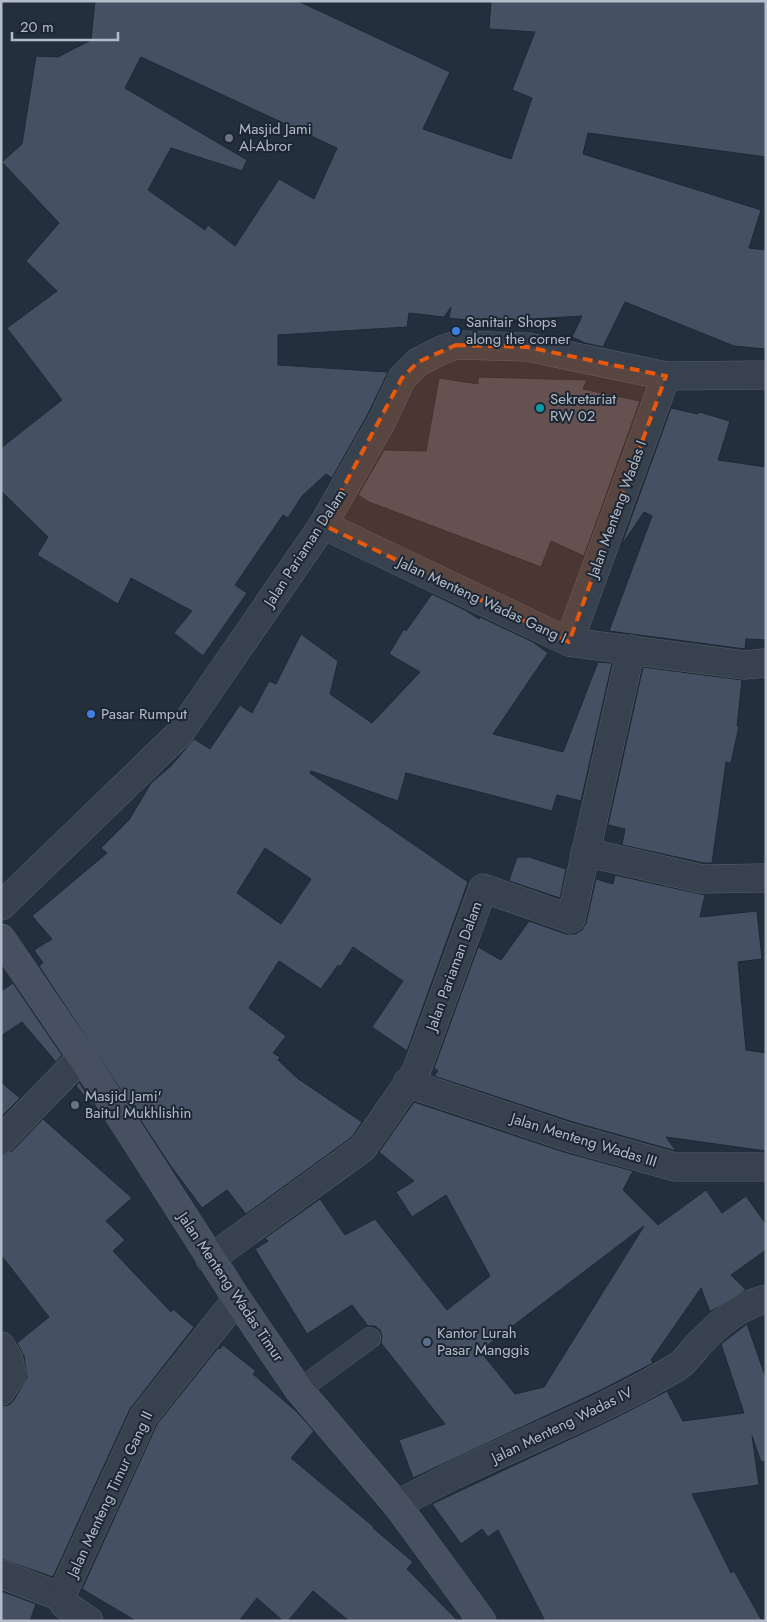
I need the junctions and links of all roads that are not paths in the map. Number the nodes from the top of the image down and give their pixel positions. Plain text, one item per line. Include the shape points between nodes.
1 (766, 375) edge
2 (666, 376) junction
3 (323, 525) junction
4 (569, 642) junction
5 (631, 650) junction
6 (766, 663) edge
7 (585, 852) junction
8 (766, 878) edge
9 (1, 906) edge
10 (1, 938) edge
11 (82, 1056) junction
12 (407, 1083) junction
13 (1, 1140) edge
14 (766, 1167) edge
15 (210, 1259) junction
16 (766, 1298) edge
17 (237, 1299) junction
18 (370, 1338) dead end
19 (1, 1346) edge
20 (299, 1390) junction
21 (1, 1391) edge
22 (398, 1505) junction
23 (1, 1574) edge
24 (61, 1598) junction
25 (89, 1621) edge
26 (482, 1621) edge

1 - 2 street, Jalan Pariaman Dalam
2 - 3 street, Jalan Pariaman Dalam via 527,347 456,345 442,350 418,362 402,378 382,421
2 - 4 street, Jalan Menteng Wadas I
3 - 4 street, Jalan Menteng Wadas Gang I
3 - 9 street, Jalan Pariaman Dalam via 179,734
4 - 5 street, Jalan Menteng Wadas Gang I
5 - 6 street, Jalan Menteng Wadas Gang I via 744,666
5 - 7 street, Jalan Pariaman Dalam
7 - 8 street via 702,879
7 - 12 street, Jalan Pariaman Dalam via 571,919 482,888 416,1072
10 - 11 street, Jalan Menteng Wadas Timur
11 - 13 street
11 - 15 street, Jalan Menteng Wadas Timur
12 - 14 street, Jalan Menteng Wadas III via 568,1137 675,1167
12 - 15 street, Jalan Pariaman Dalam via 364,1148
15 - 17 street, Jalan Menteng Wadas Timur
16 - 22 street, Jalan Menteng Wadas IV via 746,1304 719,1323 679,1365 590,1414 443,1480
17 - 20 street, Jalan Menteng Wadas Timur
17 - 24 street, Jalan Menteng Timur Gang II via 144,1416
18 - 20 lane
19 - 21 street via 12,1374
20 - 22 street, Jalan Menteng Wadas Timur
22 - 26 street, Jalan Menteng Wadas Timur
23 - 24 street
24 - 25 street via 64,1604

